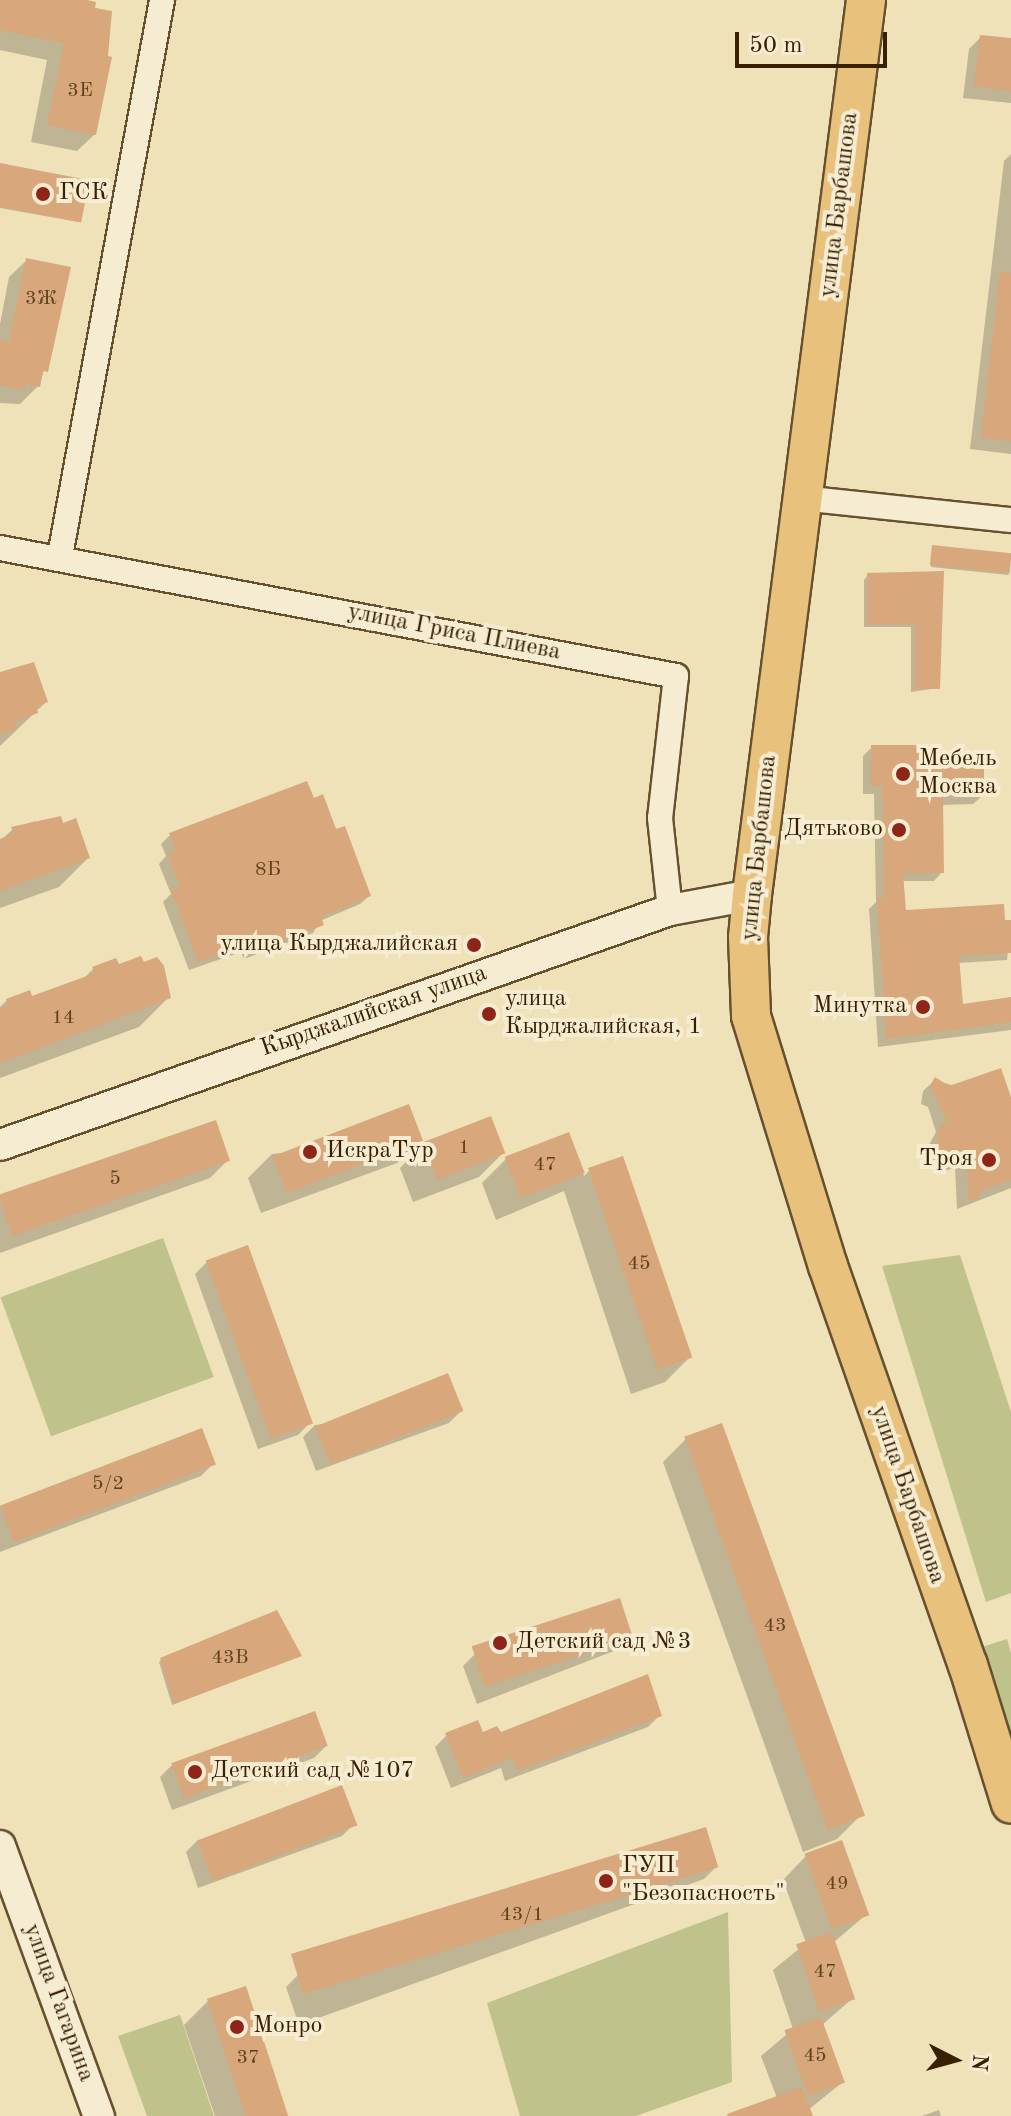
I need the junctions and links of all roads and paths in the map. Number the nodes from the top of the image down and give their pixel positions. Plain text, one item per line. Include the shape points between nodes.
1 (162, 0) edge
2 (866, 0) edge
3 (801, 498) junction
4 (1011, 520) edge
5 (0, 548) edge
6 (60, 556) junction
7 (752, 895) junction
8 (670, 910) junction
9 (0, 1145) edge
10 (1011, 1804) edge
11 (0, 1846) edge
12 (99, 2116) edge

1 - 6 street
2 - 3 main road, улица Барбашова
3 - 4 street
3 - 7 main road, улица Барбашова
5 - 6 street, улица Гриса Плиева
6 - 8 street, улица Гриса Плиева via 676,676 660,818
7 - 8 street, Кырджалийская улица
7 - 10 main road, улица Барбашова via 751,1016 770,1087
8 - 9 street, Кырджалийская улица
11 - 12 street, улица Гагарина

